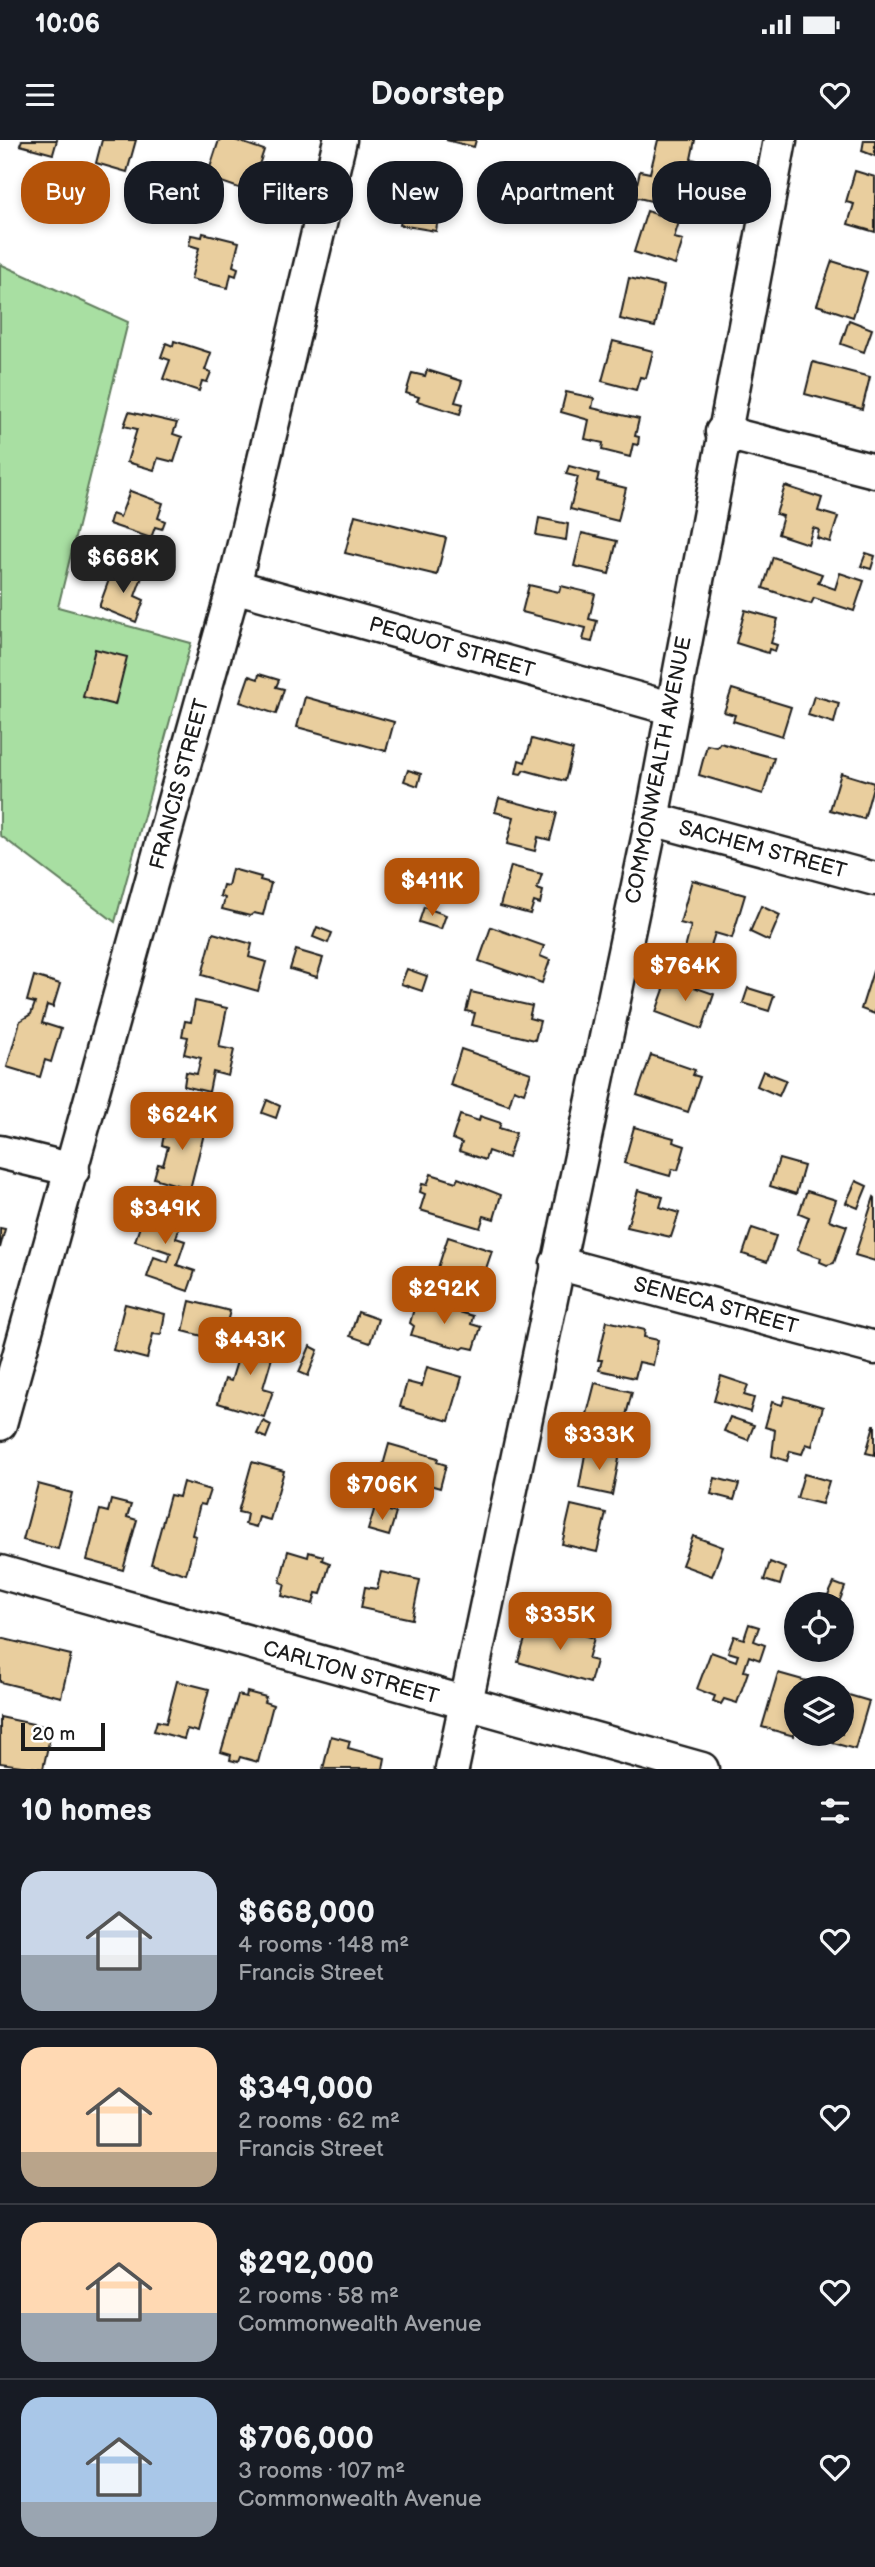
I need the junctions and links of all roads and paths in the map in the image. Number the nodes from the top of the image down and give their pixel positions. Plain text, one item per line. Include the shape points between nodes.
1 (340, 140) edge
2 (780, 140) edge
3 (722, 432) junction
4 (875, 471) edge
5 (234, 586) junction
6 (670, 708) junction
7 (652, 819) junction
8 (875, 879) edge
9 (0, 1152) edge
10 (73, 1170) junction
11 (557, 1263) junction
12 (875, 1348) edge
13 (0, 1424) edge
14 (0, 1572) edge
15 (466, 1704) junction
16 (452, 1769) edge
17 (702, 1769) edge

1 - 5 street, FRANCIS STREET
2 - 3 street, COMMONWEALTH AVENUE
3 - 4 street
3 - 6 street, COMMONWEALTH AVENUE
5 - 6 street, PEQUOT STREET
5 - 10 street, FRANCIS STREET
6 - 7 street, COMMONWEALTH AVENUE
7 - 8 street, SACHEM STREET
7 - 11 street, COMMONWEALTH AVENUE
9 - 10 street
10 - 13 street, FRANCIS STREET
11 - 12 street, SENECA STREET
11 - 15 street, COMMONWEALTH AVENUE
14 - 15 street, CARLTON STREET
15 - 16 street, COMMONWEALTH AVENUE
15 - 17 street, CARLTON STREET

